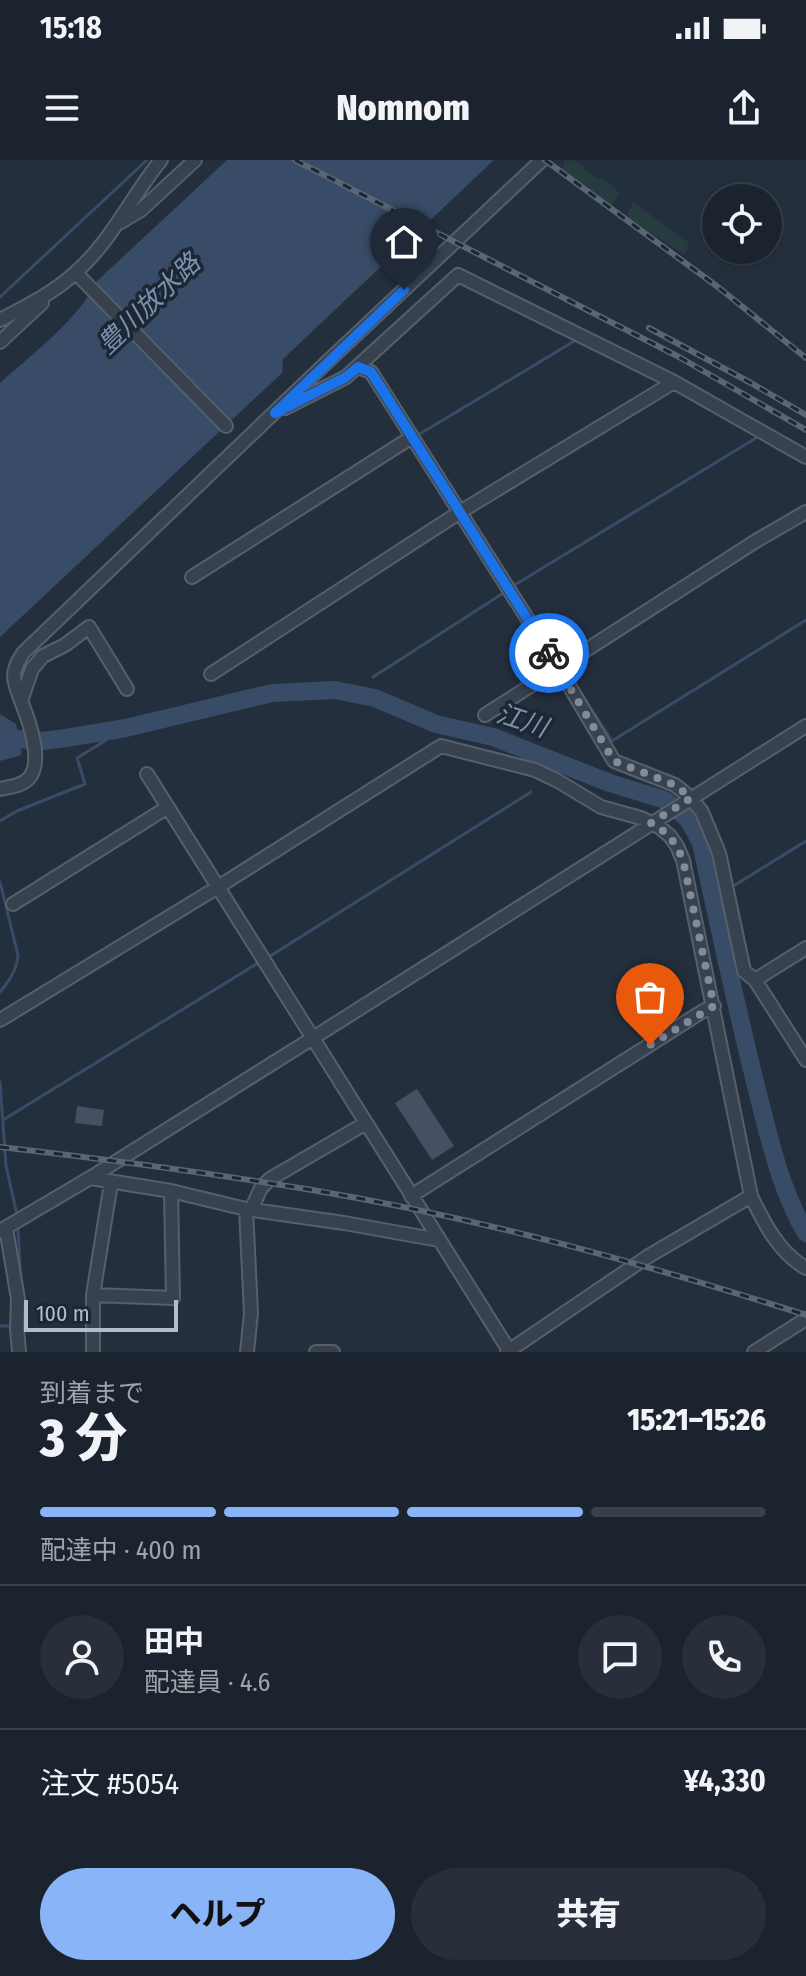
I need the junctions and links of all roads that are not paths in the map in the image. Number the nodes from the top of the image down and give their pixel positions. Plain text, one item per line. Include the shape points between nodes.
1 (161, 160) edge
2 (195, 160) edge
3 (542, 160) edge
4 (118, 224) junction
5 (78, 275) junction
6 (63, 284) junction
7 (0, 320) edge
8 (0, 342) edge
9 (358, 367) junction
10 (674, 382) junction
11 (275, 413) junction
12 (226, 426) dead end
13 (412, 437) junction
14 (806, 457) edge
15 (460, 512) junction
16 (806, 512) edge
17 (192, 577) dead end
18 (558, 667) junction
19 (211, 674) dead end
20 (127, 689) dead end
21 (21, 701) junction
22 (485, 715) dead end
23 (806, 726) edge
24 (147, 774) dead end
25 (0, 789) edge
26 (690, 799) junction
27 (168, 807) junction
28 (654, 822) junction
29 (218, 887) junction
30 (13, 904) dead end
31 (806, 948) edge
32 (755, 980) junction
33 (714, 1006) junction
34 (0, 1020) edge
35 (313, 1038) junction
36 (806, 1060) edge
37 (366, 1123) junction
38 (90, 1178) junction
39 (111, 1183) junction
40 (171, 1191) junction
41 (411, 1196) junction
42 (751, 1196) junction
43 (249, 1210) junction
44 (3, 1230) edge
45 (439, 1240) junction
46 (806, 1268) edge
47 (93, 1295) junction
48 (806, 1319) edge
49 (19, 1352) edge
50 (93, 1352) edge
51 (247, 1352) edge
52 (316, 1352) edge
53 (333, 1352) edge
54 (508, 1352) edge
55 (754, 1352) edge

1 - 4 street
2 - 4 street
3 - 11 street
4 - 5 street
5 - 6 street
5 - 12 street
6 - 7 street
6 - 8 street
9 - 10 street via 458,275
9 - 11 street
9 - 13 street via 371,372
10 - 14 street
10 - 15 street
11 - 21 street via 23,653 14,679
13 - 15 street
13 - 17 street
15 - 18 street
15 - 19 street
16 - 18 street
18 - 22 street
18 - 26 street via 614,761 675,785
20 - 21 street via 89,627 43,656 32,669
21 - 25 street via 30,724 34,769 27,780
23 - 26 street
24 - 27 street
26 - 28 street
26 - 32 street via 702,812 719,853 744,971
27 - 29 street
27 - 30 street
28 - 29 street via 601,807 535,770 441,746
28 - 33 street via 670,836 683,860
28 - 35 street
29 - 34 street
29 - 35 street
31 - 32 street
32 - 36 street
33 - 41 street
33 - 42 street
35 - 37 street
35 - 38 street
37 - 41 street
37 - 43 street via 270,1179
38 - 39 street
38 - 44 street
39 - 40 street
39 - 47 street
40 - 43 street
40 - 47 street via 173,1298
41 - 45 street
42 - 46 street via 783,1249
42 - 54 street via 647,1257
43 - 45 street
43 - 51 street
44 - 49 street via 18,1299
45 - 54 street
47 - 50 street
48 - 55 street
52 - 53 street

